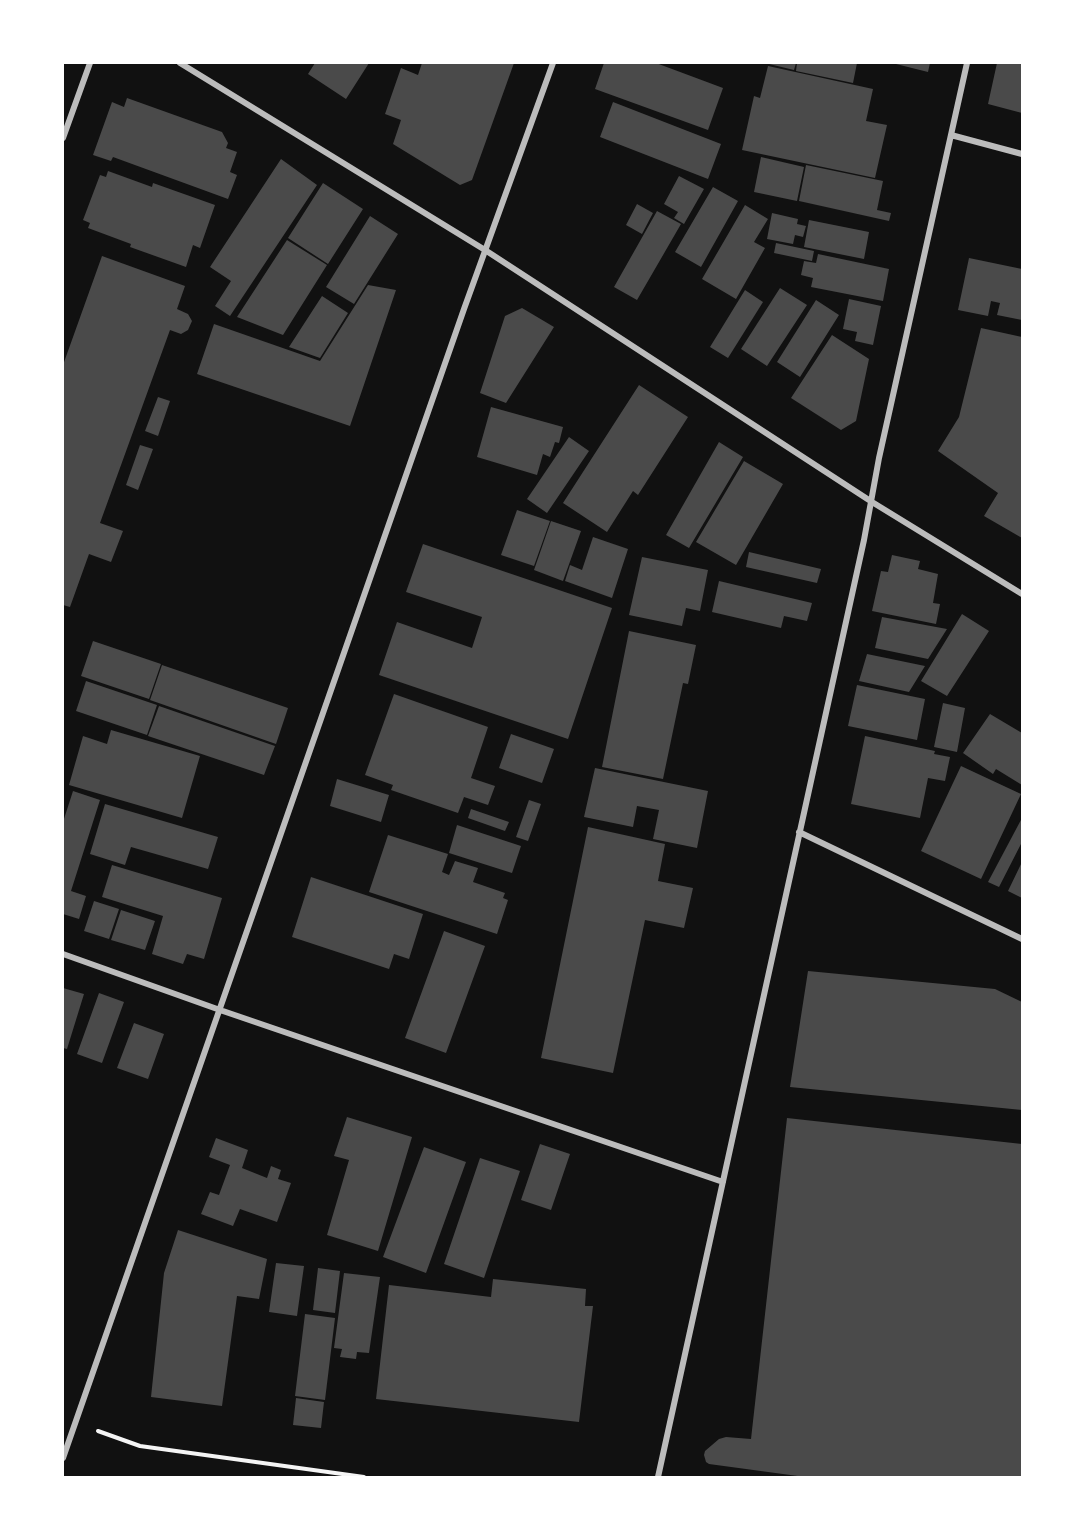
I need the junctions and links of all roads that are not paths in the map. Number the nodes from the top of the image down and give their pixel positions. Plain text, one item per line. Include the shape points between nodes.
1 (90, 63) edge
2 (180, 63) edge
3 (553, 63) edge
4 (967, 63) edge
5 (951, 135) junction
6 (63, 138) edge
7 (1022, 154) edge
8 (484, 250) junction
9 (872, 502) junction
10 (1022, 594) edge
11 (799, 832) junction
12 (1022, 939) edge
13 (63, 954) edge
14 (220, 1010) junction
15 (723, 1182) junction
16 (63, 1458) edge
17 (658, 1477) edge

1 - 6 street
2 - 8 street
3 - 8 street
4 - 5 street
5 - 7 street
5 - 9 street
8 - 9 street
8 - 14 street
9 - 10 street
9 - 11 street
11 - 12 street
11 - 15 street
13 - 14 street
14 - 15 street
14 - 16 street
15 - 17 street

